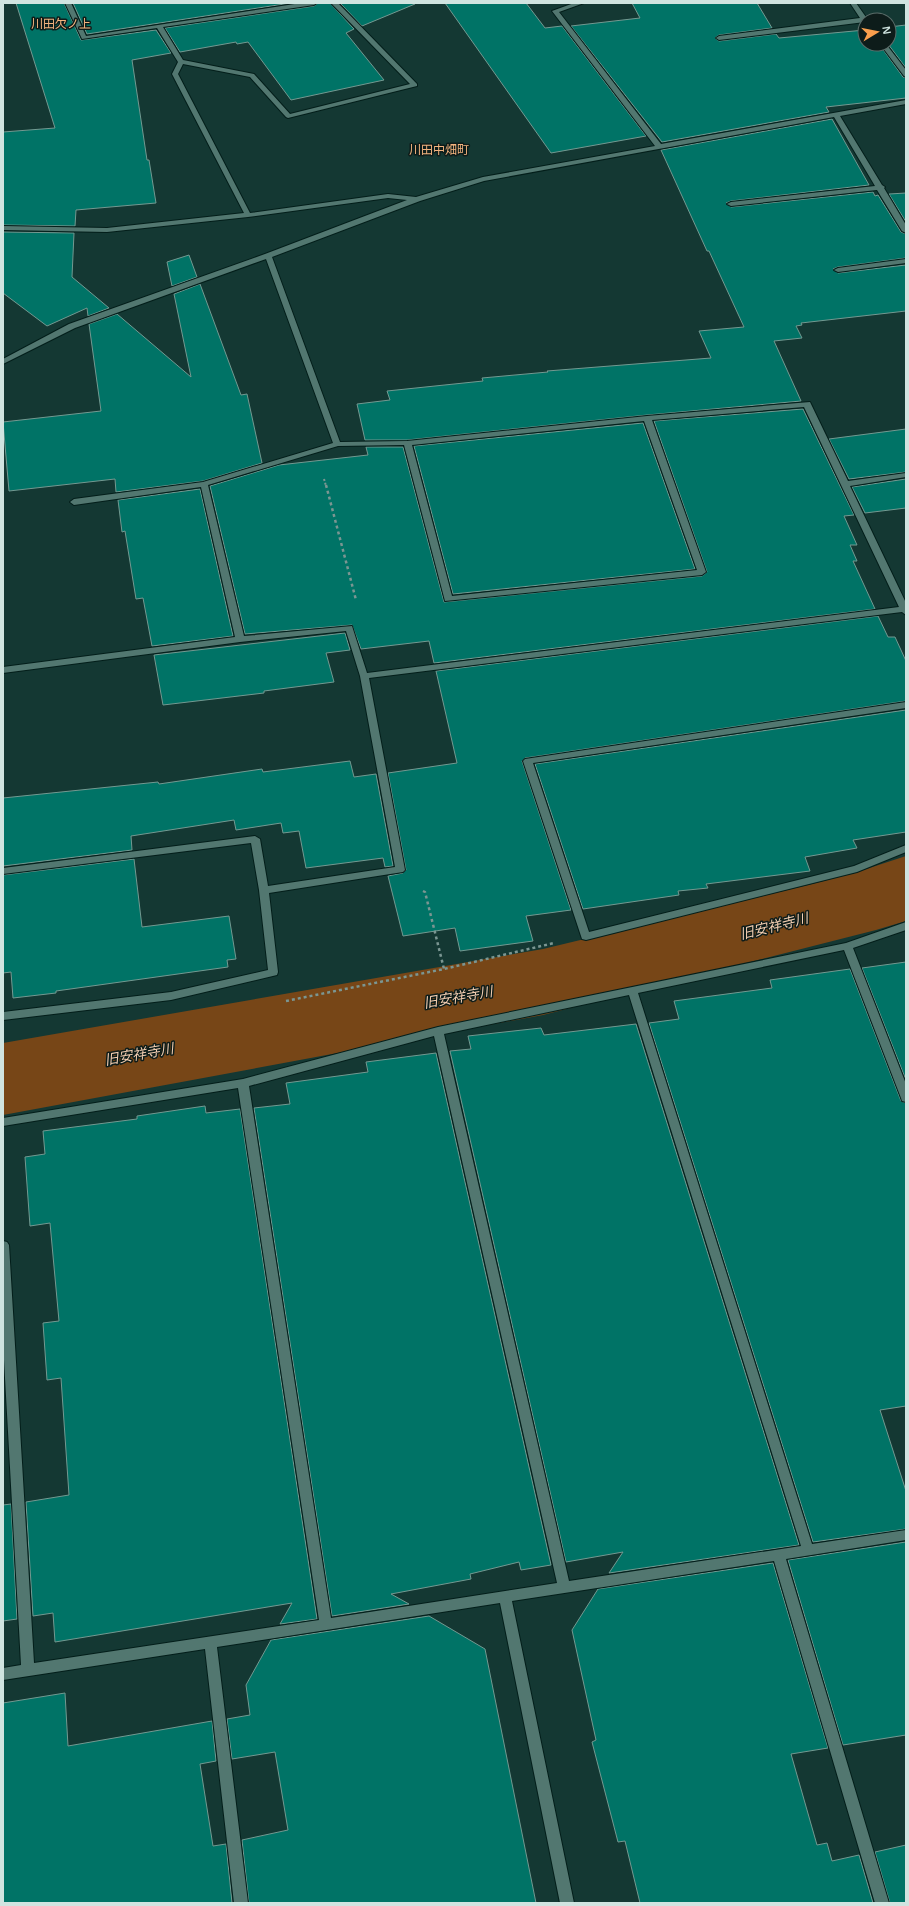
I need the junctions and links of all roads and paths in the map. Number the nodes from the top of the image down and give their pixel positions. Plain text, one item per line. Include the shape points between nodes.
1 (68, 3) edge
2 (314, 3) edge
3 (334, 3) edge
4 (581, 3) edge
5 (853, 3) edge
6 (860, 12) edge
7 (857, 20) edge
8 (159, 26) junction
9 (719, 38) dead end
10 (889, 52) edge
11 (181, 62) junction
12 (906, 75) edge
13 (906, 102) edge
14 (835, 114) junction
15 (659, 146) junction
16 (881, 187) junction
17 (417, 199) junction
18 (731, 204) dead end
19 (248, 215) junction
20 (3, 228) edge
21 (906, 231) edge
22 (268, 256) junction
23 (906, 261) edge
24 (838, 270) dead end
25 (3, 362) edge
26 (647, 418) junction
27 (407, 443) junction
28 (337, 444) junction
29 (316, 450) junction
30 (906, 475) edge
31 (204, 484) junction
32 (845, 484) junction
33 (74, 502) dead end
34 (905, 611) edge
35 (349, 628) junction
36 (240, 640) junction
37 (3, 670) edge
38 (364, 676) junction
39 (906, 705) edge
40 (906, 848) edge
41 (400, 870) junction
42 (3, 871) edge
43 (264, 890) junction
44 (906, 926) edge
45 (586, 936) junction
46 (847, 946) junction
47 (444, 969) junction
48 (633, 992) junction
49 (282, 1002) dead end
50 (3, 1016) edge
51 (438, 1031) junction
52 (243, 1082) junction
53 (906, 1098) edge
54 (3, 1122) edge
55 (3, 1245) edge
56 (906, 1535) edge
57 (808, 1550) junction
58 (778, 1554) junction
59 (564, 1588) junction
60 (505, 1597) junction
61 (326, 1624) junction
62 (210, 1642) junction
63 (28, 1670) junction
64 (3, 1674) edge
65 (241, 1903) edge
66 (567, 1903) edge
67 (882, 1903) edge

1 - 8 street via 84,38
2 - 8 street
3 - 11 street via 415,85 288,116 252,75
4 - 15 street via 556,12
5 - 6 street
7 - 9 street
8 - 11 street
10 - 12 street
11 - 19 street via 175,74
13 - 14 street
14 - 15 street
14 - 16 street
15 - 17 street via 483,179
16 - 18 street
16 - 21 street
17 - 19 street via 388,196
17 - 22 street
19 - 20 street via 107,230
22 - 25 street via 72,326
22 - 28 street
23 - 24 street
26 - 27 street
26 - 27 street via 702,572 448,599
26 - 32 street via 807,404
27 - 28 street
28 - 29 street
29 - 31 street
29 - 35 path via 358,606
30 - 32 street
31 - 33 street
31 - 36 street
32 - 34 street
34 - 38 street
35 - 36 street
35 - 38 street
36 - 37 street
38 - 41 street
39 - 45 street via 528,761
40 - 45 street via 857,869
41 - 43 street
41 - 47 path via 425,892
42 - 43 street via 255,839
43 - 50 street via 273,972 171,996
44 - 46 street
45 - 47 path
46 - 48 street
46 - 53 street
47 - 49 path
48 - 51 street
48 - 57 street
51 - 52 street
51 - 59 street
52 - 54 street
52 - 61 street
55 - 63 street
56 - 57 street
57 - 58 street
58 - 59 street
58 - 67 street
59 - 60 street
60 - 61 street
60 - 66 street
61 - 62 street
62 - 63 street
62 - 65 street
63 - 64 street

